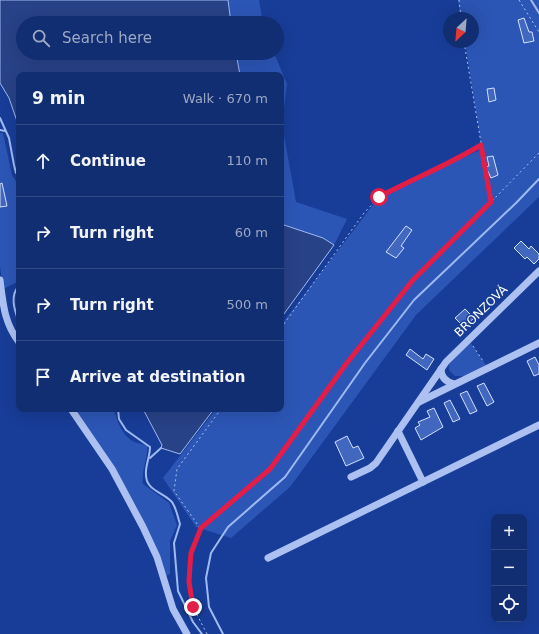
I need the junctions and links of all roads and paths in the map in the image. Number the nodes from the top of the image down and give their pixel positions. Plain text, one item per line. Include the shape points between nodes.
1 (459, 0) edge
2 (519, 0) edge
3 (460, 12) edge
4 (539, 32) edge
5 (465, 48) edge
6 (481, 145) junction
7 (539, 153) edge
8 (491, 202) junction
9 (539, 271) edge
10 (0, 280) edge
11 (284, 324) edge
12 (16, 337) edge
13 (470, 342) dead end
14 (539, 343) edge
15 (486, 365) dead end
16 (441, 369) junction
17 (454, 384) junction
18 (418, 402) junction
19 (72, 412) edge
20 (219, 412) edge
21 (539, 425) edge
22 (398, 431) junction
23 (350, 477) dead end
24 (423, 482) junction
25 (201, 528) junction
26 (268, 558) dead end
27 (188, 634) edge
28 (207, 634) edge

1 - 3 path
2 - 4 path
5 - 6 path
6 - 8 path
6 - 11 path via 379,197 364,213
7 - 8 path
8 - 25 path via 413,280 346,364 270,469
9 - 16 street, BRONZOVÁ via 454,352
10 - 12 street via 4,312
13 - 15 path
14 - 17 street, BRONZOVÁ
16 - 17 street via 443,378
16 - 18 street, BRONZOVÁ
17 - 18 street, BRONZOVÁ
18 - 22 street, BRONZOVÁ
19 - 27 street via 112,470 143,527 173,609
20 - 25 path via 177,469 174,491
21 - 24 street
22 - 23 street, BRONZOVÁ via 374,464
22 - 24 street
24 - 26 street
25 - 28 path via 191,553 189,582 193,607

